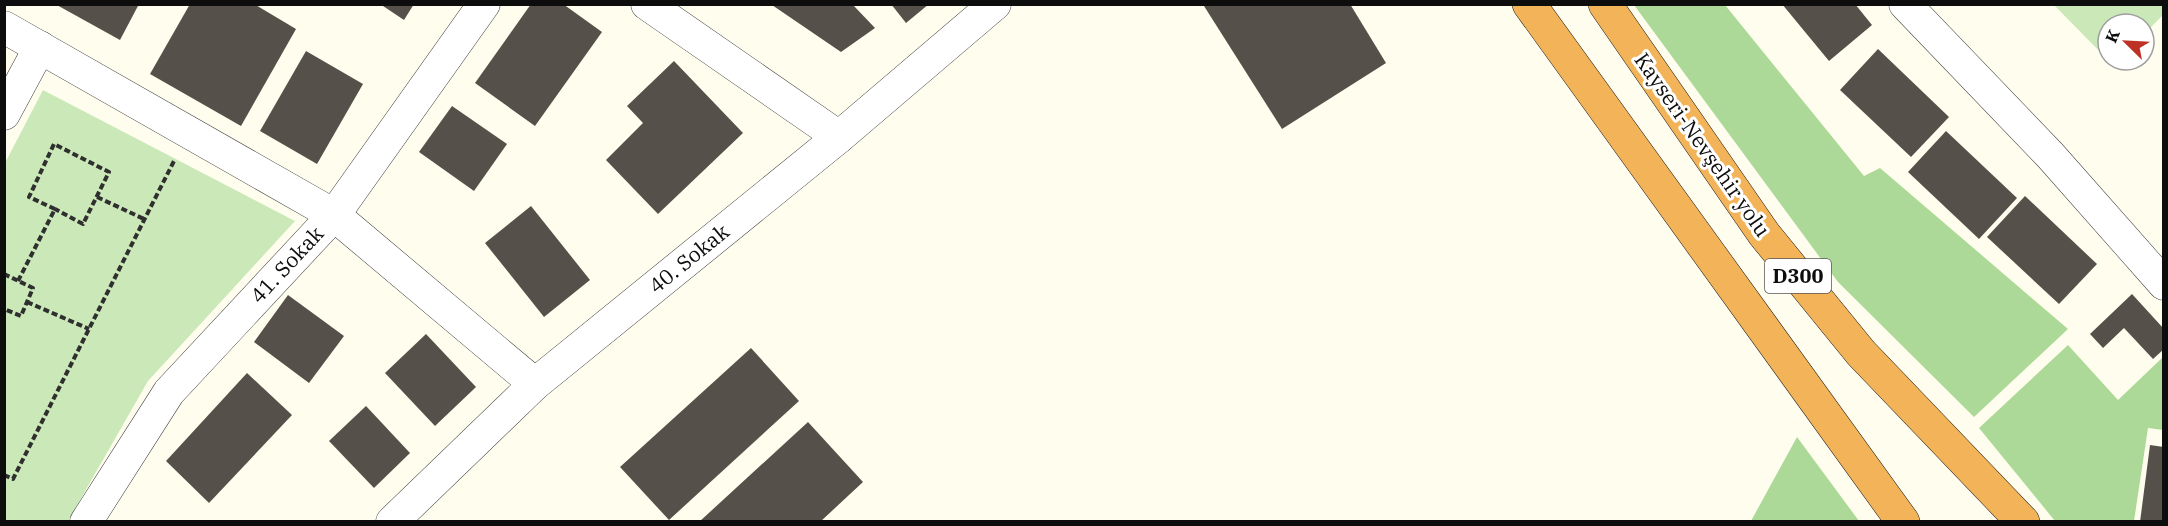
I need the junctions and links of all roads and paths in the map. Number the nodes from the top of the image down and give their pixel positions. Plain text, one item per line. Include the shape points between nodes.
1 (484, 4) edge
2 (647, 4) edge
3 (995, 4) edge
4 (1529, 4) edge
5 (1605, 4) edge
6 (1905, 4) edge
7 (4, 27) edge
8 (40, 47) junction
9 (4, 114) edge
10 (189, 132) junction
11 (839, 137) junction
12 (97, 197) junction
13 (54, 209) junction
14 (334, 215) junction
15 (144, 219) junction
16 (4, 274) edge
17 (18, 281) junction
18 (2163, 284) edge
19 (27, 302) junction
20 (4, 309) edge
21 (89, 329) junction
22 (535, 384) junction
23 (4, 475) edge
24 (86, 522) edge
25 (392, 522) edge
26 (1903, 522) edge
27 (2023, 522) edge

1 - 14 street, 41. Sokak
2 - 11 street
3 - 11 street, 40. Sokak
4 - 26 highway, D300
5 - 27 highway, Kayseri-Nevşehir yolu / D300 via 1764,234 1861,353
6 - 18 street via 2050,155
7 - 8 street
8 - 9 street
8 - 10 street
10 - 14 street
10 - 15 path
11 - 22 street, 40. Sokak
12 - 13 path via 83,224
12 - 13 path via 110,171 54,144 29,196
12 - 15 path
13 - 17 path
14 - 22 street
14 - 24 street, 41. Sokak via 169,392
15 - 21 path
16 - 17 path
17 - 19 path via 33,288
19 - 20 path via 21,316
19 - 21 path
21 - 23 path via 13,479
22 - 25 street, 40. Sokak

